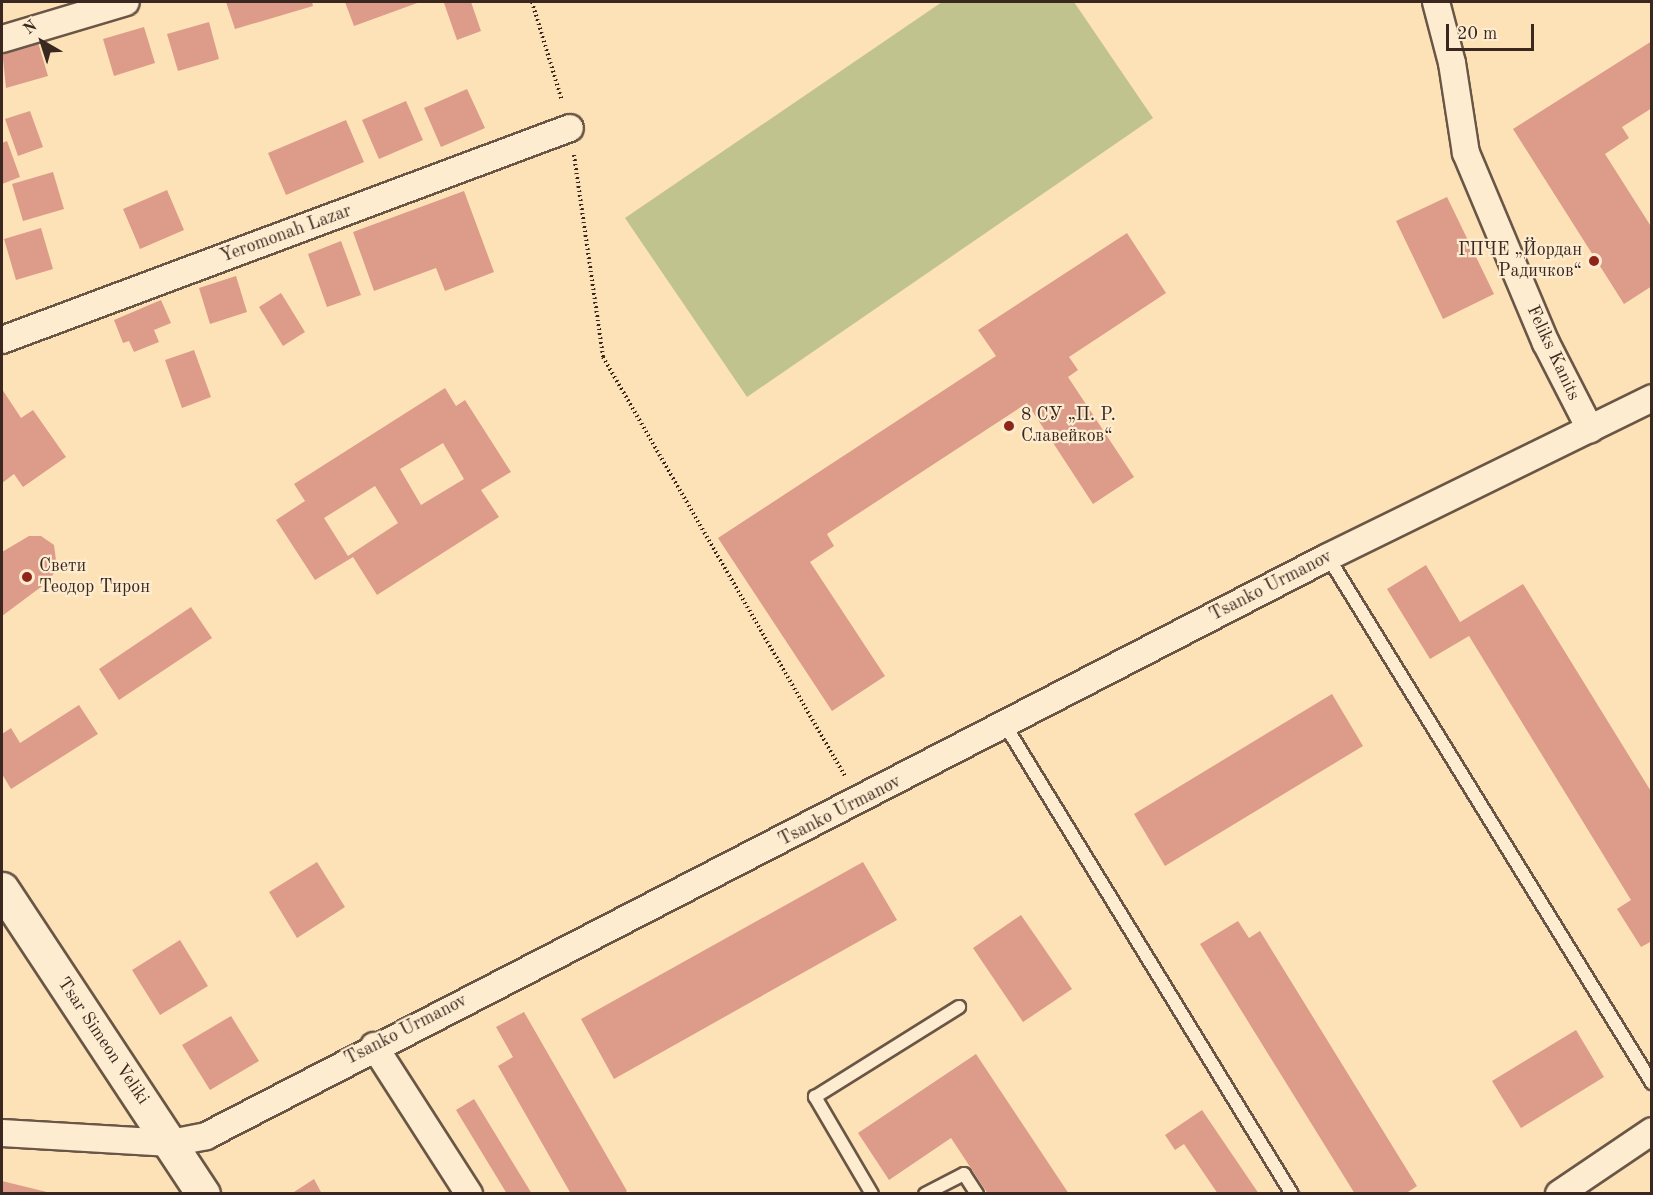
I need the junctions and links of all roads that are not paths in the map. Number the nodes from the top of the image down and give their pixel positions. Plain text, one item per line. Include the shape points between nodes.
1 (126, 2) edge
2 (1436, 2) edge
3 (2, 39) edge
4 (570, 128) road end
5 (2, 340) edge
6 (1652, 398) edge
7 (1590, 429) junction
8 (1328, 557) junction
9 (1005, 725) junction
10 (2, 889) edge
11 (959, 1007) dead end
12 (374, 1046) junction
13 (1652, 1083) edge
14 (1652, 1131) edge
15 (5, 1134) edge
16 (171, 1143) junction
17 (203, 1194) edge
18 (469, 1194) edge
19 (872, 1194) edge
20 (925, 1194) edge
21 (977, 1194) edge
22 (1292, 1194) edge
23 (1559, 1194) edge

1 - 3 street
2 - 7 street, Feliks Kanits via 1452,63 1466,153 1546,343
4 - 5 street, Yeromonah Lazar
6 - 7 street, Tsanko Urmanov
7 - 8 street, Tsanko Urmanov
8 - 9 street, Tsanko Urmanov
8 - 13 lane
9 - 12 street, Tsanko Urmanov
9 - 22 lane
10 - 16 main road, Tsar Simeon Veliki
11 - 19 lane via 814,1097
12 - 16 street, Tsanko Urmanov via 206,1136
12 - 18 street
14 - 23 street
15 - 16 street, Tsanko Urmanov
16 - 17 main road, Tsar Simeon Veliki
20 - 21 lane via 964,1174

